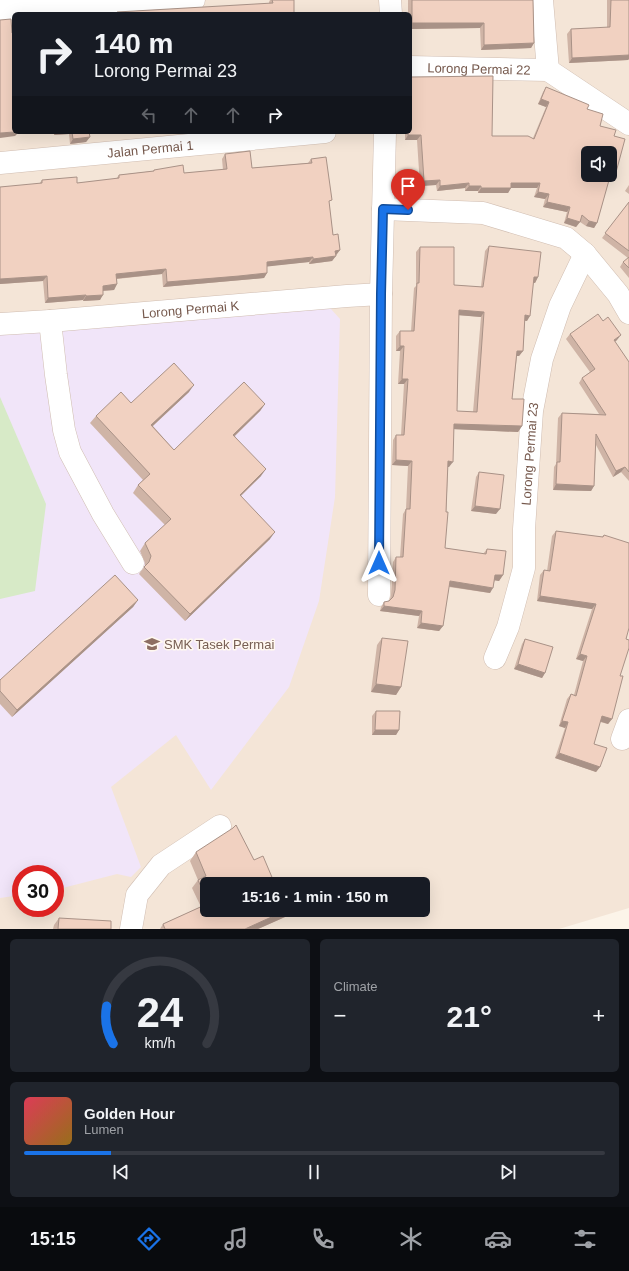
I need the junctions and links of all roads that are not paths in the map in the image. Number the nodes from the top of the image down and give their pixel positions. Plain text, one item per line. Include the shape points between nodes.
1 (194, 0) edge
2 (390, 0) edge
3 (542, 0) edge
4 (76, 3) edge
5 (0, 10) edge
6 (390, 12) edge
7 (412, 67) edge
8 (548, 70) junction
9 (629, 124) edge
10 (304, 134) edge
11 (385, 134) edge
12 (0, 163) edge
13 (383, 209) junction
14 (585, 254) junction
15 (381, 294) junction
16 (629, 312) edge
17 (50, 321) junction
18 (0, 324) edge
19 (133, 563) dead end
20 (379, 594) dead end
21 (495, 658) dead end
22 (220, 826) dead end
23 (131, 929) edge

1 - 4 street
2 - 6 street
3 - 8 street, Lorong Permai 22
4 - 5 street
7 - 8 street, Lorong Permai 22
8 - 9 street, Lorong Permai 22
10 - 12 street, Jalan Permai 1
11 - 13 street
13 - 14 street via 483,213 566,238
13 - 15 street
14 - 16 street via 618,294
14 - 21 street, Lorong Permai 23 via 560,306 542,358 532,411 524,568 508,627
15 - 17 street, Lorong Permai K
15 - 20 street
17 - 18 street, Lorong Permai K
17 - 19 street via 64,430 70,452
22 - 23 street via 161,865 137,895

